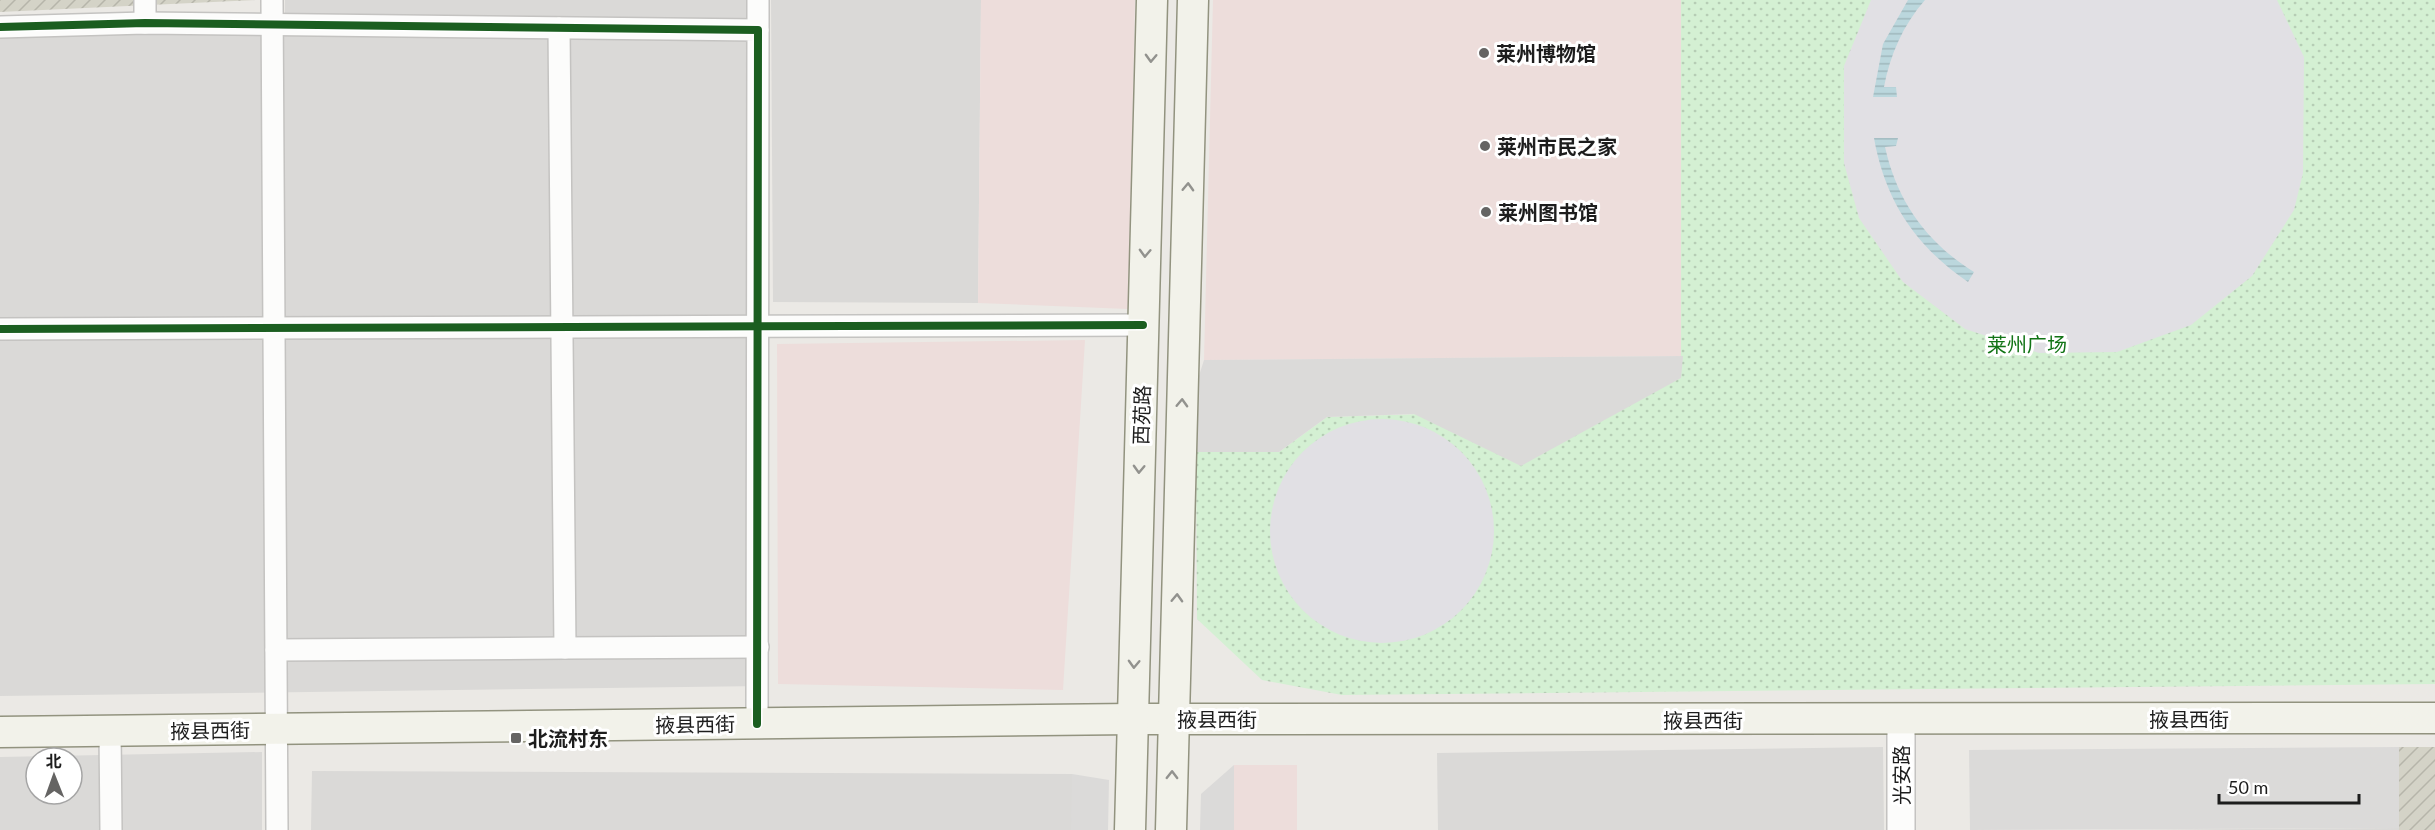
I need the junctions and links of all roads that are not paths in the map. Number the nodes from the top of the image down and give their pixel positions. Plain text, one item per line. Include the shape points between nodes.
1 (145, 0) edge
2 (272, 0) edge
3 (758, 0) edge
4 (1152, 0) edge
5 (1193, 0) edge
6 (145, 22) junction
7 (273, 24) junction
8 (0, 27) edge
9 (559, 28) junction
10 (758, 30) junction
11 (1143, 325) junction
12 (563, 327) junction
13 (758, 327) junction
14 (275, 328) junction
15 (0, 329) edge
16 (758, 647) junction
17 (565, 648) junction
18 (276, 650) junction
19 (2435, 718) edge
20 (1133, 719) junction
21 (1174, 719) junction
22 (1901, 720) junction
23 (757, 724) junction
24 (276, 729) junction
25 (110, 731) junction
26 (0, 732) edge
27 (111, 830) edge
28 (277, 830) edge
29 (1130, 830) edge
30 (1171, 830) edge
31 (1900, 830) edge

1 - 6 street
2 - 7 street
3 - 10 street
4 -> 11 main road, 西苑路
21 -> 5 main road, 西苑路
6 - 7 street
6 - 8 street
7 - 9 street
7 - 14 street
9 - 10 street
9 - 12 street
10 - 13 street
11 - 13 street
11 -> 20 main road, 西苑路
12 - 13 street
12 - 14 street
12 - 17 street
13 - 16 street
14 - 15 street
14 - 18 street
16 - 17 street
16 - 23 street
17 - 18 street
18 - 24 street
19 - 22 main road, 掖县西街
20 - 21 main road, 掖县西街
20 - 23 main road, 掖县西街
20 - 29 main road, 西苑路
21 - 22 main road, 掖县西街
30 -> 21 main road, 西苑路
22 - 31 street, 光安路
23 - 24 main road, 掖县西街
24 - 25 main road, 掖县西街
24 - 28 street
25 - 26 main road, 掖县西街
25 - 27 street

